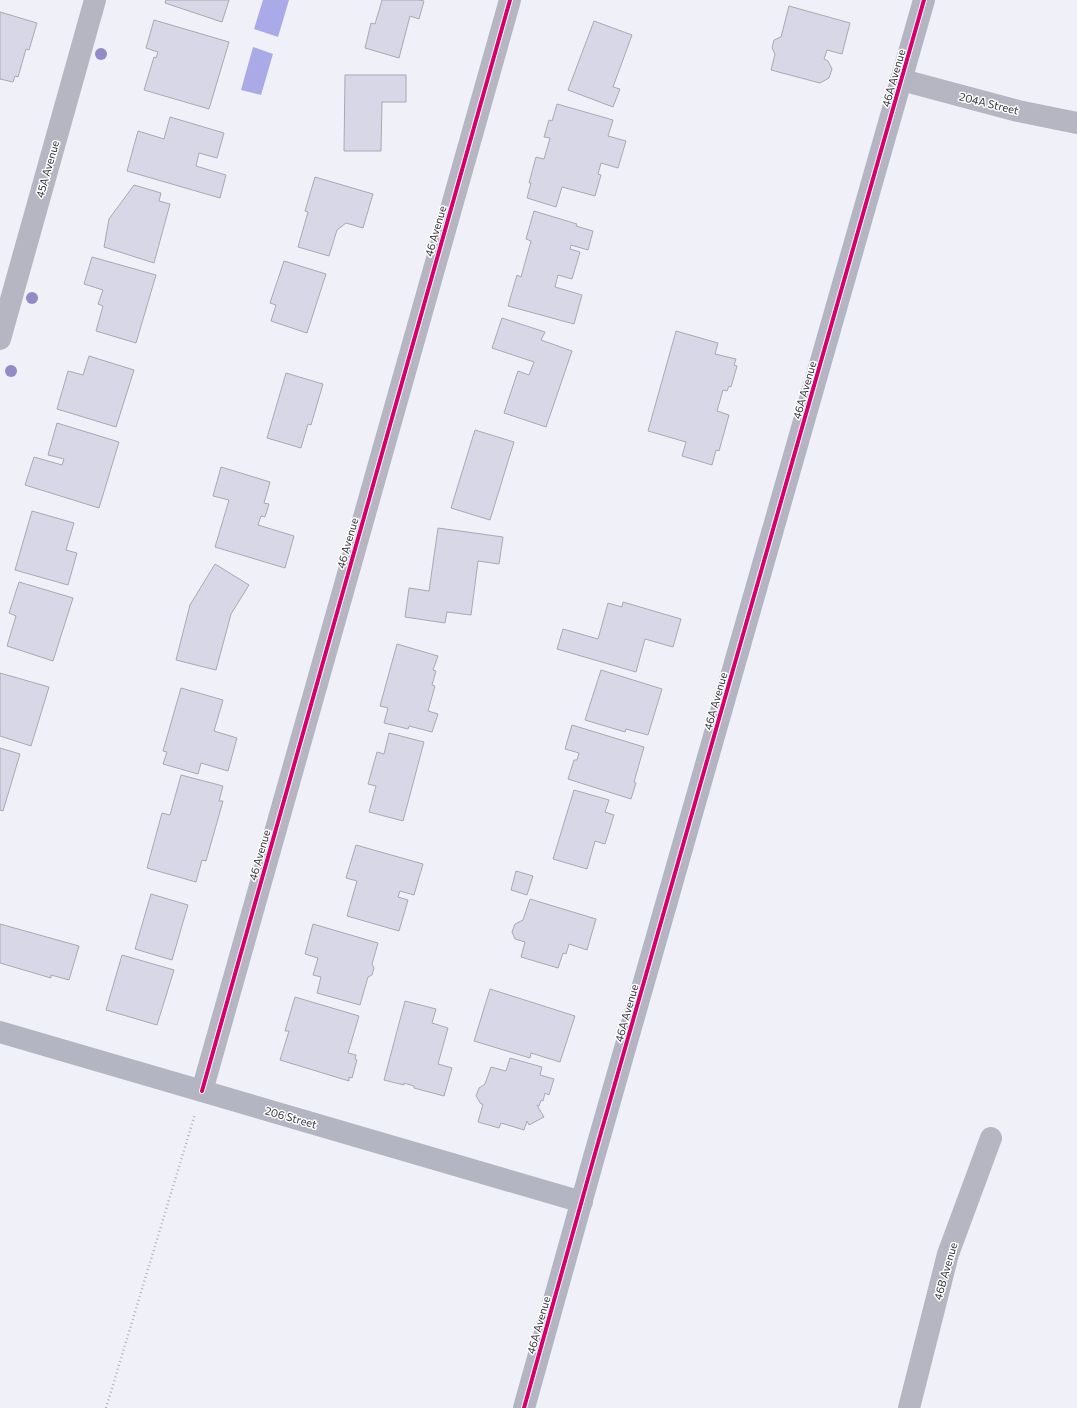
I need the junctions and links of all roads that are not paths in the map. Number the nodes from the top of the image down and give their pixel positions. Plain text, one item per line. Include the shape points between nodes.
1 (95, 0) edge
2 (510, 0) edge
3 (924, 0) edge
4 (902, 80) junction
5 (1077, 124) edge
6 (4, 306) edge
7 (0, 339) edge
8 (0, 1032) edge
9 (202, 1091) junction
10 (991, 1138) dead end
11 (582, 1202) junction
12 (524, 1408) edge
13 (909, 1408) edge

1 - 6 street, 45A Avenue
2 - 9 street, 46 Avenue
3 - 4 street, 46A Avenue
4 - 5 street, 204A Street
4 - 11 street, 46A Avenue
6 - 7 street, 45A Avenue
8 - 9 street, 206 Street
9 - 11 street, 206 Street
10 - 13 street, 46B Avenue via 948,1254
11 - 12 street, 46A Avenue

